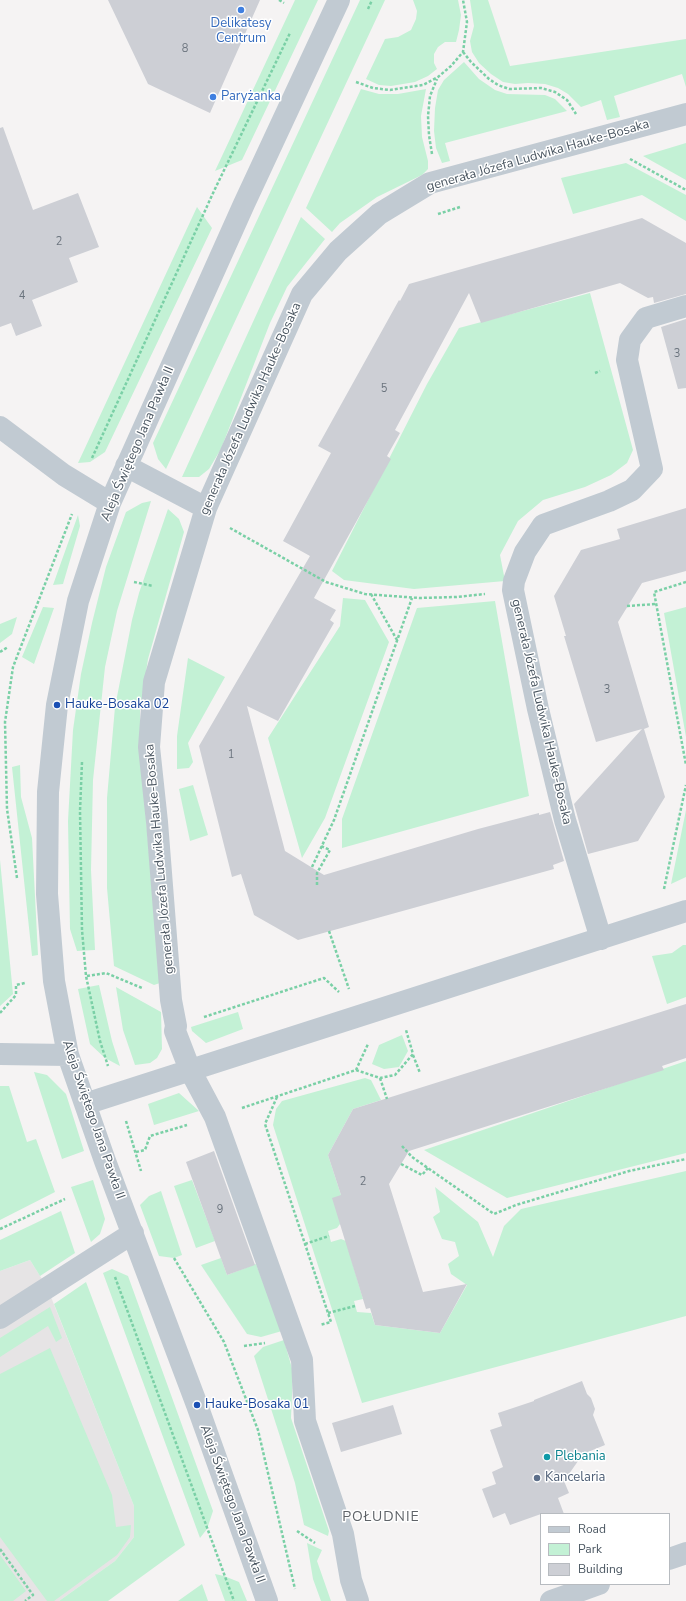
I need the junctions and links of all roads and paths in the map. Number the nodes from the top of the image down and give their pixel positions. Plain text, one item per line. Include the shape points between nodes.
1 (279, 0) edge
2 (339, 0) edge
3 (372, 0) edge
4 (463, 0) edge
5 (284, 3) dead end
6 (365, 14) dead end
7 (293, 27) dead end
8 (438, 77) junction
9 (356, 82) dead end
10 (686, 114) edge
11 (625, 155) dead end
12 (440, 181) junction
13 (686, 190) edge
14 (462, 206) dead end
15 (434, 215) dead end
16 (686, 306) edge
17 (0, 427) edge
18 (126, 466) junction
19 (83, 488) junction
20 (110, 503) junction
21 (206, 508) junction
22 (230, 523) dead end
23 (228, 527) junction
24 (226, 532) dead end
25 (134, 582) dead end
26 (686, 582) edge
27 (158, 587) dead end
28 (513, 590) junction
29 (371, 594) junction
30 (412, 598) junction
31 (656, 604) junction
32 (627, 606) dead end
33 (397, 640) junction
34 (8, 647) dead end
35 (0, 652) edge
36 (82, 758) dead end
37 (686, 765) edge
38 (686, 784) edge
39 (322, 846) junction
40 (312, 867) dead end
41 (17, 880) dead end
42 (317, 885) dead end
43 (663, 893) dead end
44 (686, 911) edge
45 (329, 931) dead end
46 (601, 939) junction
47 (86, 976) junction
48 (29, 983) dead end
49 (351, 995) dead end
50 (171, 1000) junction
51 (0, 1013) edge
52 (404, 1023) dead end
53 (0, 1054) edge
54 (68, 1054) junction
55 (412, 1054) junction
56 (190, 1070) junction
57 (356, 1070) dead end
58 (420, 1073) dead end
59 (380, 1078) junction
60 (117, 1093) junction
61 (277, 1097) dead end
62 (387, 1099) dead end
63 (266, 1100) dead end
64 (260, 1102) dead end
65 (85, 1104) junction
66 (192, 1124) dead end
67 (402, 1146) dead end
68 (136, 1152) junction
69 (686, 1159) edge
70 (401, 1164) dead end
71 (428, 1168) junction
72 (142, 1173) dead end
73 (65, 1199) dead end
74 (0, 1229) edge
75 (133, 1233) junction
76 (329, 1236) dead end
77 (305, 1244) junction
78 (105, 1250) junction
79 (174, 1258) dead end
80 (355, 1306) dead end
81 (328, 1312) junction
82 (0, 1318) edge
83 (293, 1334) junction
84 (263, 1343) dead end
85 (244, 1346) dead end
86 (297, 1531) dead end
87 (314, 1542) dead end
88 (0, 1549) edge
89 (686, 1553) edge
90 (670, 1559) edge
91 (596, 1585) edge
92 (296, 1595) dead end
93 (25, 1601) edge
94 (234, 1601) edge
95 (266, 1601) edge
96 (358, 1601) edge
97 (551, 1601) edge

1 - 5 path
2 - 18 street, Aleja Świętego Jana Pawła II
3 - 6 path
4 - 8 path via 467,22 463,52
7 - 19 path via 214,191 90,462
8 - 9 path via 423,85 390,90
8 - 12 path via 430,96 428,116 433,158
10 - 12 street, generała Józefa Ludwika Hauke-Bosaka
11 - 13 path
12 - 21 street, generała Józefa Ludwika Hauke-Bosaka via 430,183 378,214 338,251 302,294
14 - 15 path
16 - 28 street, generała Józefa Ludwika Hauke-Bosaka via 646,318 630,340 627,360 652,470 632,490 543,525 525,552
17 - 19 street
18 - 20 street, Aleja Świętego Jana Pawła II
18 - 21 street
19 - 20 street
19 - 41 path via 14,668 5,722 8,809
20 - 54 street, Aleja Świętego Jana Pawła II via 78,601 57,705 48,792 47,894 54,981
21 - 50 street, generała Józefa Ludwika Hauke-Bosaka via 154,682 150,740
22 - 23 path
23 - 24 path
23 - 29 path via 326,582
25 - 27 path
26 - 31 path via 654,592
28 - 30 path via 456,597
28 - 46 street, generała Józefa Ludwika Hauke-Bosaka via 538,709 564,813
29 - 30 path
29 - 33 path
30 - 33 path
31 - 32 path
31 - 37 path
33 - 39 path via 334,820
34 - 35 path
36 - 47 path via 82,930
38 - 43 path
39 - 40 path
39 - 42 path via 330,850 317,873
44 - 46 street
45 - 49 path
46 - 56 street
47 - 50 path via 106,973
47 - 60 path via 100,1041
48 - 51 path via 16,985 16,995
50 - 56 street, generała Józefa Ludwika Hauke-Bosaka via 175,1031
52 - 55 path
53 - 54 street
54 - 65 street, Aleja Świętego Jana Pawła II
55 - 58 path
55 - 59 path via 395,1075
56 - 60 street
56 - 83 street, generała Józefa Ludwika Hauke-Bosaka via 215,1117
57 - 59 path
59 - 62 path
60 - 65 street
60 - 68 path
61 - 77 path via 265,1124
63 - 64 path
65 - 75 street, Aleja Świętego Jana Pawła II
66 - 68 path via 150,1136 145,1150
67 - 71 path via 412,1158
68 - 72 path
69 - 71 path via 629,1171 494,1214
70 - 71 path via 422,1175
73 - 74 path
75 - 78 street
75 - 95 street, Aleja Świętego Jana Pawła II
76 - 77 path
77 - 81 path
78 - 82 street
78 - 94 path
79 - 92 path via 224,1342 258,1430
80 - 81 path
81 - 83 path via 331,1322
83 - 96 street, generała Józefa Ludwika Hauke-Bosaka via 302,1360 305,1421 343,1534 351,1580
84 - 85 path
86 - 87 path
88 - 93 path via 33,1595
89 - 90 street
91 - 97 street

